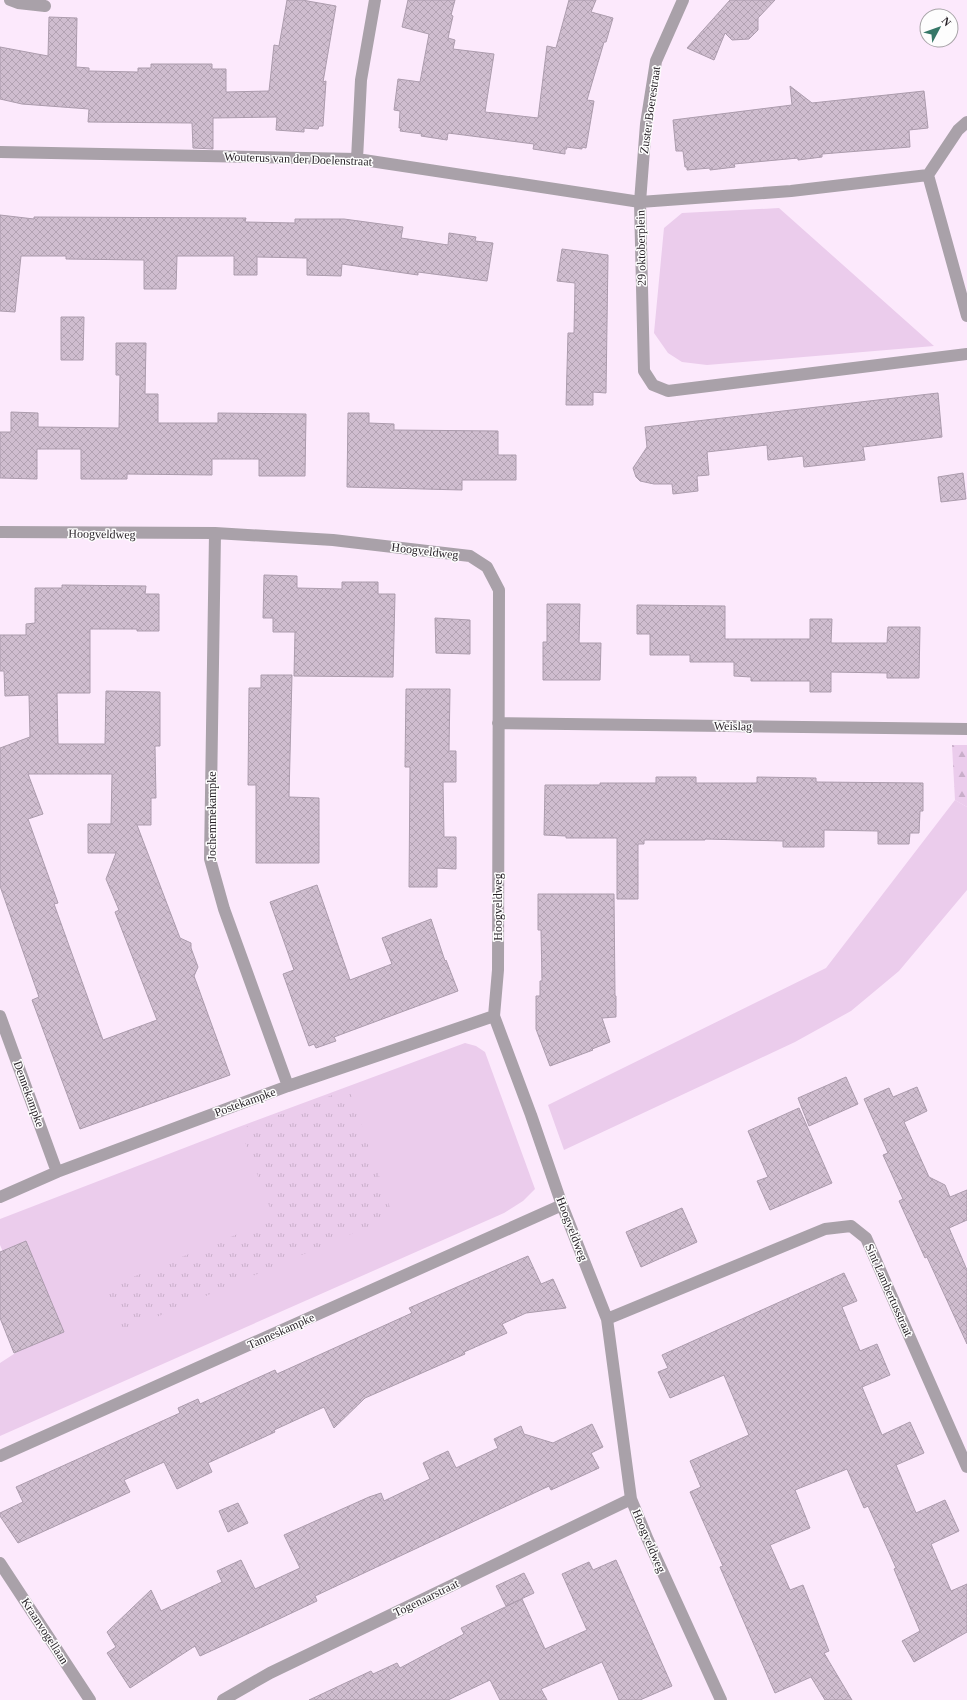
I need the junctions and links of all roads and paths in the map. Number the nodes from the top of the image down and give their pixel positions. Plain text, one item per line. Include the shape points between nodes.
1 (10, 0) edge
2 (375, 0) edge
3 (684, 0) edge
4 (45, 6) dead end
5 (967, 122) edge
6 (0, 152) edge
7 (357, 159) junction
8 (928, 176) junction
9 (640, 202) junction
10 (967, 316) edge
11 (967, 354) edge
12 (0, 532) edge
13 (215, 533) junction
14 (498, 723) junction
15 (967, 729) edge
16 (0, 1016) edge
17 (494, 1016) junction
18 (288, 1086) junction
19 (57, 1172) junction
20 (0, 1197) edge
21 (562, 1205) junction
22 (607, 1319) junction
23 (0, 1456) edge
24 (967, 1467) edge
25 (631, 1499) junction
26 (0, 1563) edge
27 (90, 1700) edge
28 (222, 1700) edge
29 (721, 1700) edge

1 - 4 street
2 - 7 street via 361,80
3 - 9 street, Zuster Boerestraat via 656,61 646,124
5 - 8 street via 958,130
6 - 7 street, Wouterus van der Doelenstraat
7 - 9 street, Wouterus van der Doelenstraat
8 - 9 street, 29 oktoberplein via 791,191
8 - 10 street
9 - 11 street, 29 oktoberplein via 644,371 654,385 668,391
12 - 13 street, Hoogveldweg
13 - 14 street, Hoogveldweg via 333,540 470,556 487,567 499,590
13 - 18 street, Jochemmekampke via 210,859 224,908
14 - 15 street, Weislag
14 - 17 street, Hoogveldweg via 498,970
16 - 19 street, Dennekampke
17 - 18 street, Postekampke
17 - 21 street, Hoogveldweg
18 - 19 street, Postekampke
19 - 20 street, Postekampke
21 - 22 street, Hoogveldweg
21 - 23 street, Tanneskampke
22 - 24 street, Sint Lambertusstraat via 825,1229 851,1226 866,1238
22 - 25 street, Hoogveldweg
25 - 28 street, Togenaarstraat via 270,1673
25 - 29 street, Hoogveldweg
26 - 27 street, Kraanvogellaan

